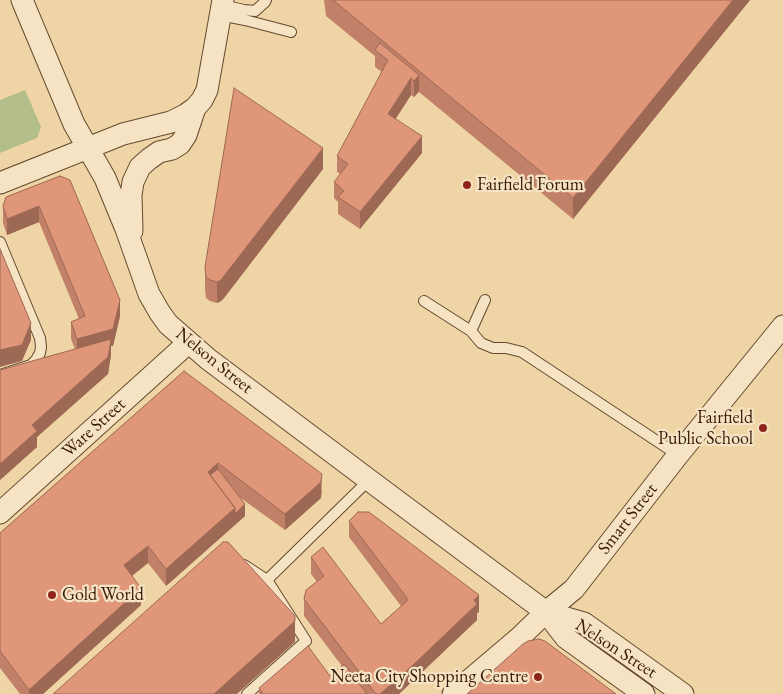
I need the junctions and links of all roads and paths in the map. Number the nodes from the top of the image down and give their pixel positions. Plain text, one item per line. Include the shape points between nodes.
1 (22, 0) edge
2 (266, 0) edge
3 (221, 7) edge
4 (289, 32) dead end
5 (195, 108) junction
6 (87, 147) junction
7 (0, 183) edge
8 (0, 242) edge
9 (133, 248) junction
10 (485, 300) dead end
11 (424, 301) dead end
12 (783, 326) edge
13 (471, 331) junction
14 (188, 343) junction
15 (0, 375) edge
16 (678, 455) junction
17 (369, 480) junction
18 (0, 513) edge
19 (237, 560) edge
20 (267, 580) junction
21 (546, 612) junction
22 (247, 694) edge
23 (453, 694) edge
24 (644, 694) edge
25 (683, 694) edge

1 - 6 street, Nelson Street via 74,124
2 - 3 lane via 255,11
3 - 4 lane via 245,20
3 - 5 street via 207,90
5 - 6 street via 172,122
5 - 9 street via 180,144 149,159 140,167 133,182
6 - 7 street
6 - 9 street, Nelson Street via 105,178
8 - 15 lane via 41,347 36,360 30,365
9 - 14 street, Nelson Street via 149,294 168,324
10 - 13 lane
11 - 13 lane
12 - 16 street, Smart Street
13 - 16 lane via 481,343 493,348 522,352
14 - 17 street, Nelson Street
14 - 18 street, Ware Street
16 - 21 street, Smart Street via 574,588
17 - 20 lane
17 - 21 street, Nelson Street
19 - 20 lane
20 - 22 lane via 306,641
21 - 23 street, Smart Street
21 - 24 street, Nelson Street via 566,638
21 - 25 street, Nelson Street via 584,623

